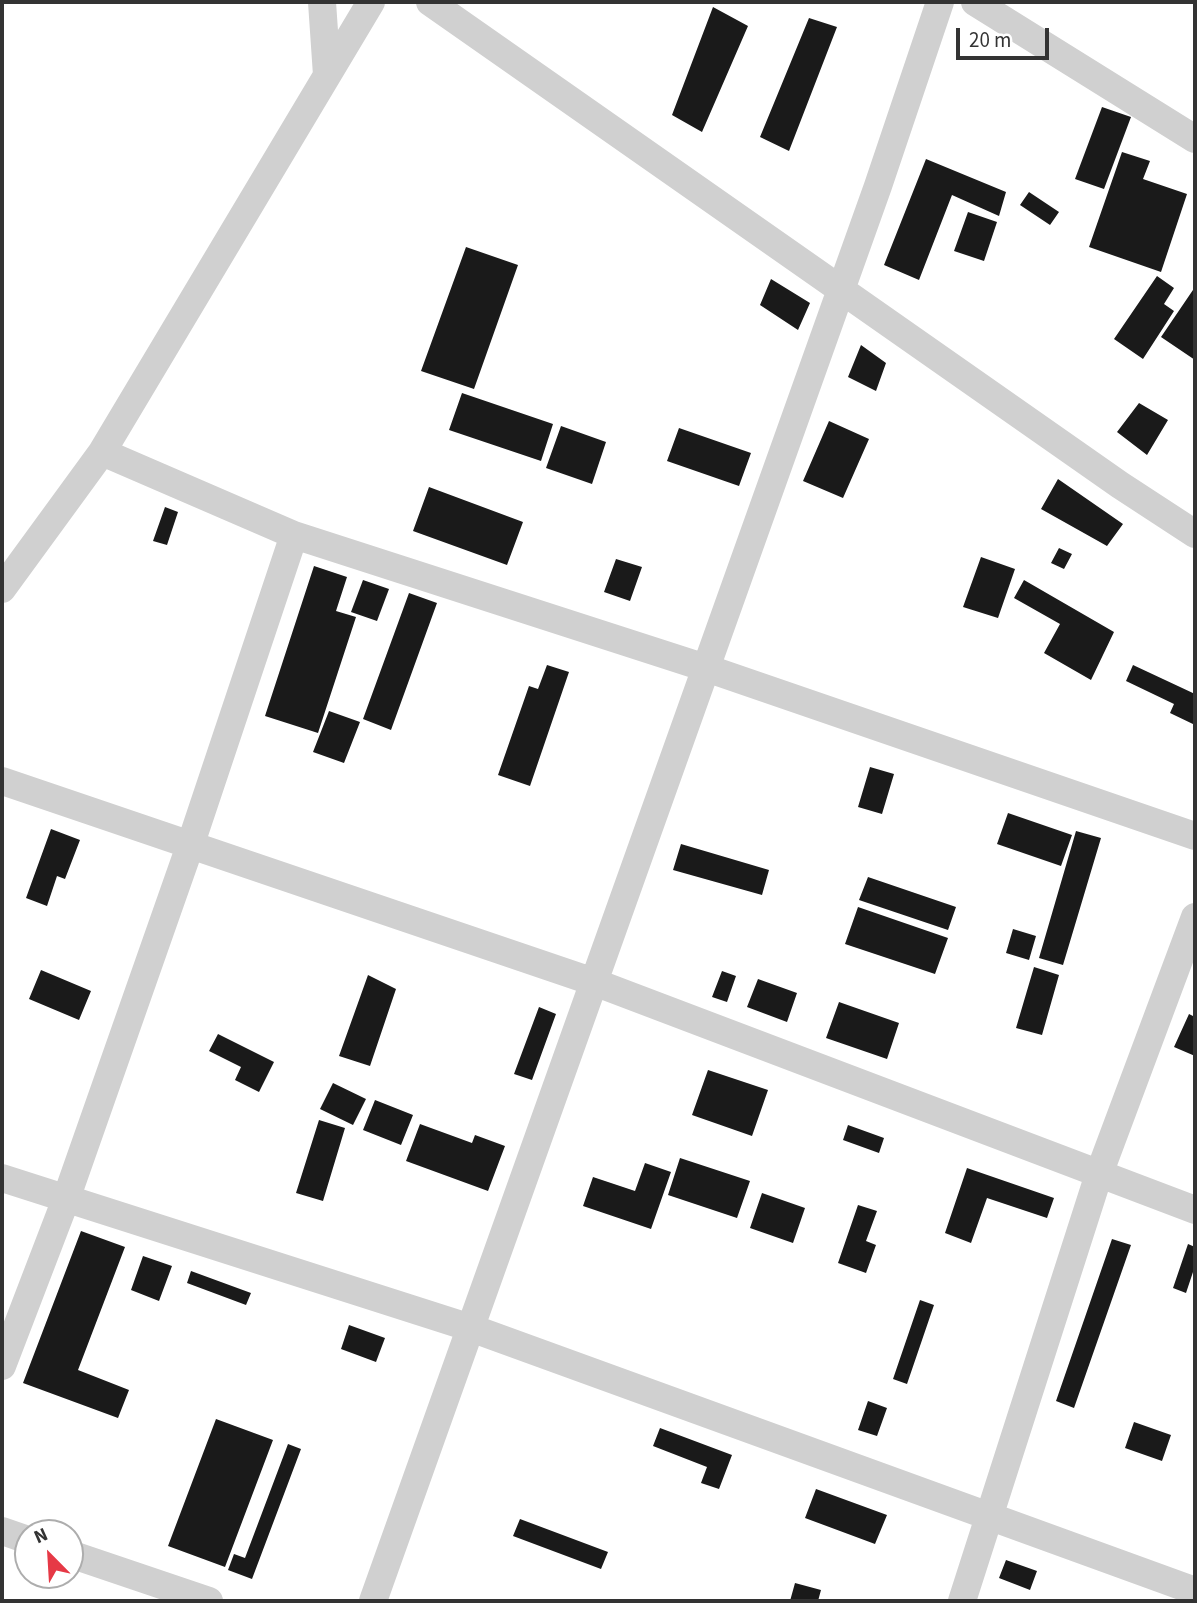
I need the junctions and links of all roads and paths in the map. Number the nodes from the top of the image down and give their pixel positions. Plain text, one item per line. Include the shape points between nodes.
1 (322, 2) edge
2 (371, 2) edge
3 (430, 2) edge
4 (940, 2) edge
5 (975, 2) edge
6 (327, 75) junction
7 (1195, 139) edge
8 (842, 289) junction
9 (102, 452) junction
10 (1195, 534) edge
11 (294, 535) junction
12 (2, 589) edge
13 (706, 668) junction
14 (2, 780) edge
15 (1195, 836) edge
16 (190, 846) junction
17 (1195, 917) edge
18 (594, 982) junction
19 (1099, 1174) junction
20 (2, 1178) edge
21 (66, 1199) junction
22 (1195, 1209) edge
23 (471, 1328) junction
24 (2, 1366) edge
25 (988, 1517) junction
26 (84, 1559) edge
27 (1195, 1591) edge
28 (208, 1601) edge
29 (373, 1601) edge
30 (962, 1601) edge

1 - 6 street
2 - 6 street
3 - 8 street
4 - 8 street
5 - 7 street
6 - 9 street
8 - 10 street
8 - 13 street
9 - 11 street
9 - 12 street
11 - 13 street
11 - 16 street
13 - 15 street
13 - 18 street
14 - 16 street
16 - 18 street
16 - 21 street
17 - 19 street
18 - 19 street
18 - 23 street
19 - 22 street
19 - 25 street
20 - 21 street
21 - 23 street
21 - 24 street
23 - 25 street
23 - 29 street
25 - 27 street
25 - 30 street
26 - 28 street

